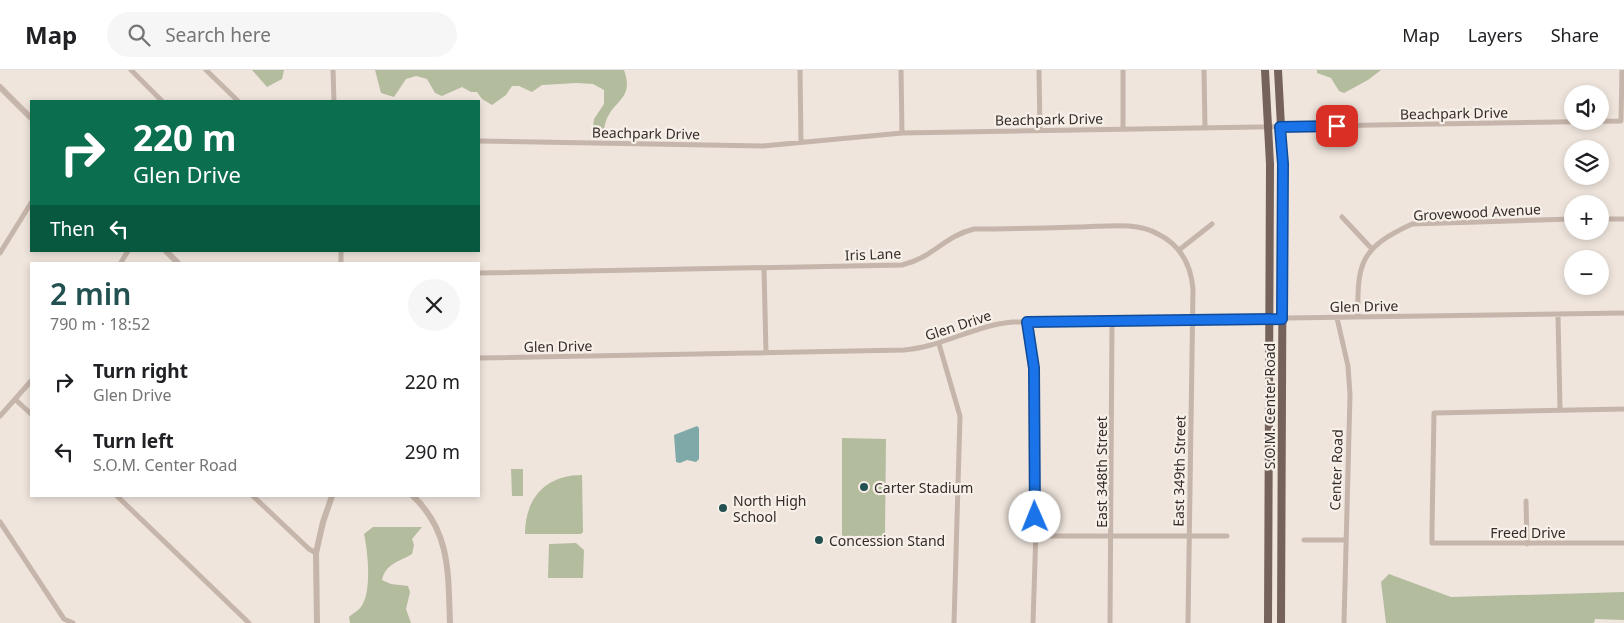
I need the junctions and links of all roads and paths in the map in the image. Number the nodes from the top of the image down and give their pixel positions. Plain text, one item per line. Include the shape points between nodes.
1 (131, 70) edge
2 (206, 70) edge
3 (333, 70) edge
4 (800, 70) edge
5 (901, 70) edge
6 (1039, 70) edge
7 (1122, 70) edge
8 (1204, 70) edge
9 (1265, 70) edge
10 (1278, 70) edge
11 (1622, 70) edge
12 (0, 87) edge
13 (161, 100) edge
14 (237, 100) edge
15 (334, 100) edge
16 (30, 117) edge
17 (1280, 127) junction
18 (1205, 128) junction
19 (1268, 128) junction
20 (1123, 129) junction
21 (1040, 130) junction
22 (902, 132) junction
23 (480, 141) edge
24 (801, 142) junction
25 (30, 205) edge
26 (1342, 217) dead end
27 (1564, 219) edge
28 (1609, 219) edge
29 (1624, 219) edge
30 (1212, 224) dead end
31 (1372, 249) junction
32 (1179, 250) junction
33 (0, 253) edge
34 (764, 268) junction
35 (480, 273) edge
36 (1624, 313) edge
37 (1558, 315) junction
38 (1358, 317) junction
39 (1337, 318) junction
40 (1193, 319) junction
41 (1269, 319) junction
42 (1282, 319) junction
43 (1112, 320) junction
44 (1027, 322) junction
45 (939, 344) junction
46 (766, 353) junction
47 (480, 358) edge
48 (30, 382) edge
49 (16, 400) junction
50 (1560, 409) junction
51 (1624, 409) edge
52 (30, 413) edge
53 (0, 416) edge
54 (118, 497) edge
55 (255, 497) edge
56 (332, 497) edge
57 (414, 497) edge
58 (1526, 502) dead end
59 (0, 522) edge
60 (1036, 536) junction
61 (1112, 536) junction
62 (1190, 536) junction
63 (1227, 536) dead end
64 (1304, 540) dead end
65 (1346, 540) junction
66 (1624, 543) edge
67 (1527, 544) junction
68 (316, 553) junction
69 (62, 621) edge
70 (73, 623) edge
71 (249, 623) edge
72 (317, 623) edge
73 (450, 623) edge
74 (954, 623) edge
75 (1033, 623) edge
76 (1110, 623) edge
77 (1188, 623) edge
78 (1268, 623) edge
79 (1281, 623) edge
80 (1344, 623) edge

1 - 13 street
2 - 14 street
3 - 15 street
4 - 24 street
5 - 22 street
6 - 21 street
7 - 20 street
8 - 18 street
9 - 19 main road, S.O.M. Center Road
10 - 17 main road, S.O.M. Center Road
11 - 17 street, Beachpark Drive via 1621,121
12 - 16 street
17 - 19 street, Beachpark Drive
17 - 42 main road, S.O.M. Center Road via 1283,164
18 - 19 street, Beachpark Drive
18 - 20 street, Beachpark Drive
19 - 41 main road, S.O.M. Center Road
20 - 21 street, Beachpark Drive
21 - 22 street, Beachpark Drive
22 - 24 street, Beachpark Drive
23 - 24 street, Beachpark Drive via 763,146
25 - 33 street
26 - 31 street
27 - 31 street, Grovewood Avenue via 1412,224 1394,232
28 - 29 street
30 - 32 street
31 - 38 street, Grovewood Avenue via 1359,270
32 - 34 street, Iris Lane via 1158,234 1132,226 974,229 954,236 917,262 902,265
32 - 40 street, Iris Lane via 1192,277
34 - 35 street, Iris Lane
34 - 46 street
36 - 37 street, Glen Drive
37 - 38 street, Glen Drive
37 - 50 street
38 - 39 street, Glen Drive
39 - 42 street, Glen Drive
39 - 65 street, Center Road via 1348,366 1350,395
40 - 41 street, Glen Drive
40 - 43 street, Glen Drive
40 - 62 street, East 349th Street
41 - 42 street, Glen Drive
41 - 78 main road, S.O.M. Center Road
42 - 79 main road, S.O.M. Center Road
43 - 44 street, Glen Drive
43 - 61 street, East 348th Street
44 - 45 street, Glen Drive via 992,324
44 - 60 street via 1034,368
45 - 46 street, Glen Drive via 896,351
45 - 74 street via 960,416
46 - 47 street, Glen Drive
48 - 49 street
49 - 52 street
49 - 53 street
50 - 51 street
50 - 67 street, Freed Drive via 1434,413 1432,543
54 - 71 street
55 - 68 street
56 - 68 street
57 - 73 street via 431,516 442,539 448,572
58 - 67 street
59 - 69 street
60 - 61 street
60 - 75 street
61 - 62 street
61 - 76 street, East 348th Street
62 - 63 street
62 - 77 street, East 349th Street
64 - 65 street
65 - 80 street, Center Road
66 - 67 street, Freed Drive
68 - 72 street
69 - 70 street

